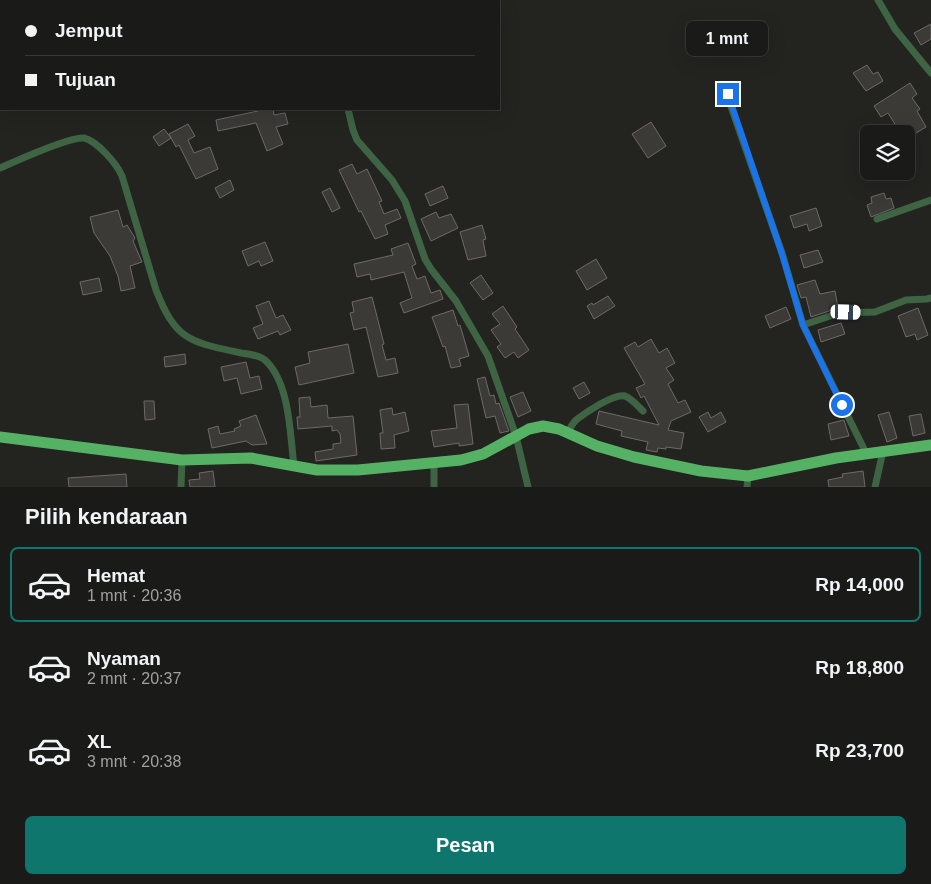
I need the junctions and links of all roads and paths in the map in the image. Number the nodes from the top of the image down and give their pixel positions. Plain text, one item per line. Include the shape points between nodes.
1 (878, 0) edge
2 (931, 73) edge
3 (728, 94) dead end
4 (348, 110) edge
5 (0, 168) edge
6 (931, 200) edge
7 (877, 219) dead end
8 (931, 298) edge
9 (803, 325) junction
10 (643, 411) dead end
11 (568, 433) junction
12 (516, 436) junction
13 (0, 437) edge
14 (931, 445) edge
15 (883, 451) junction
16 (866, 453) junction
17 (182, 460) junction
18 (434, 464) junction
19 (294, 466) junction
20 (748, 481) edge
21 (181, 486) edge
22 (434, 486) edge
23 (528, 486) edge
24 (875, 486) edge

1 - 2 street via 895,29
3 - 9 street
4 - 12 street via 358,140 392,180 405,201 425,259 456,301 488,356
5 - 19 street via 78,138 91,140 97,145 120,171 156,290 178,330 196,342 265,359 277,376 286,403
6 - 7 street
8 - 9 street via 906,300 875,312 839,313
9 - 16 street
10 - 11 street via 629,398 616,397 583,415
11 - 12 highway via 543,426
11 - 20 highway via 634,458
12 - 18 highway via 483,454
12 - 23 street
13 - 17 highway
14 - 15 highway
15 - 16 highway
15 - 24 street
16 - 20 highway
17 - 19 highway via 251,458
17 - 21 street
18 - 19 highway via 333,470
18 - 22 street

